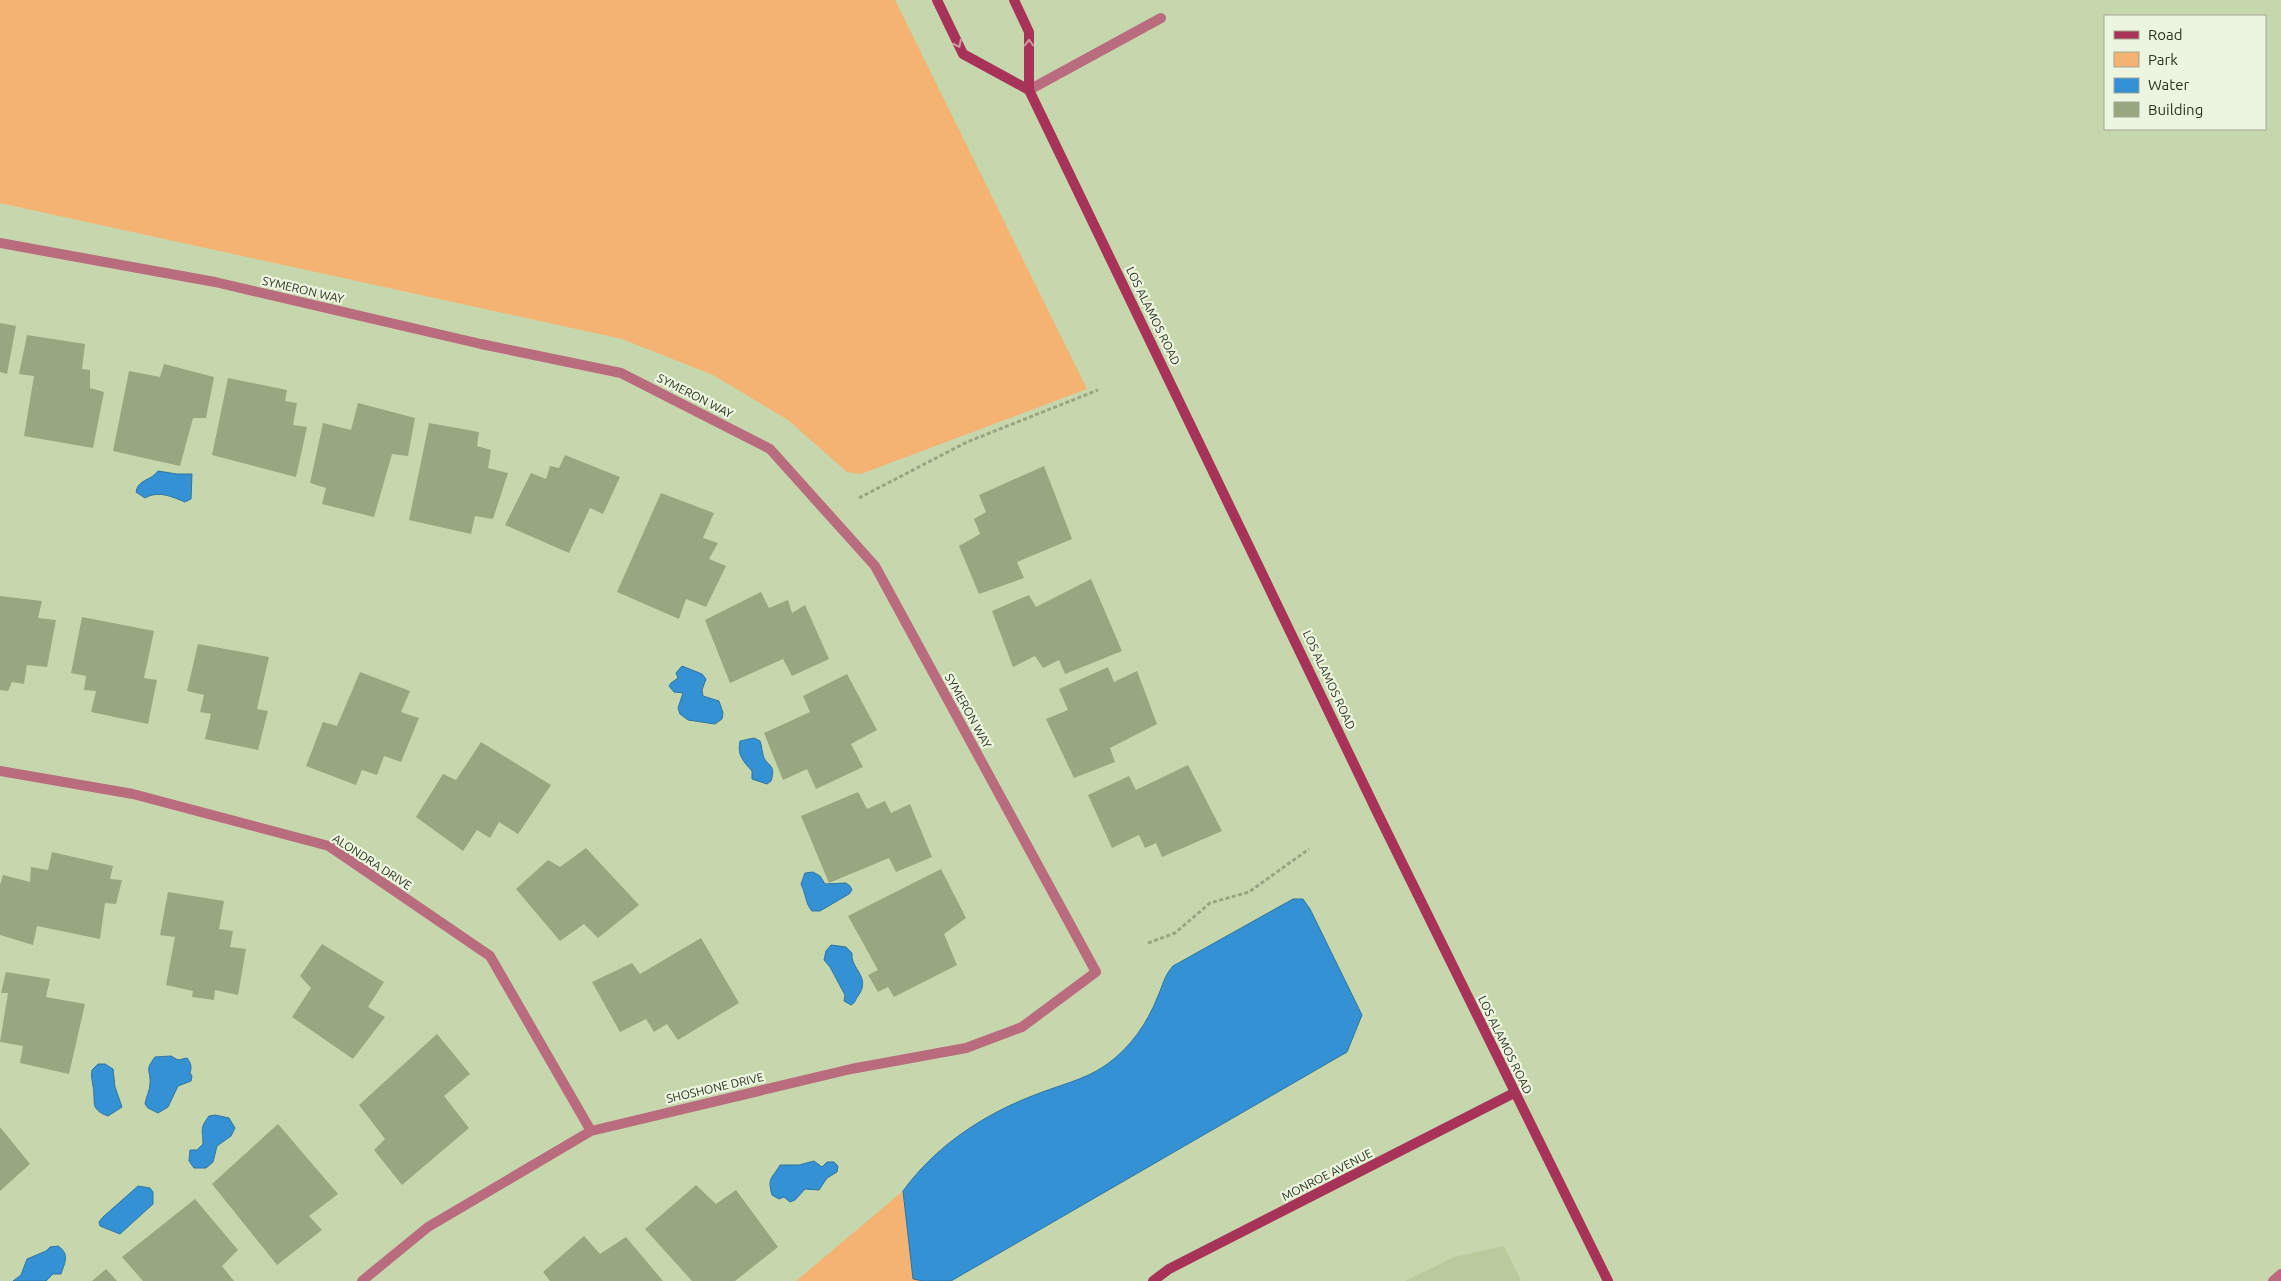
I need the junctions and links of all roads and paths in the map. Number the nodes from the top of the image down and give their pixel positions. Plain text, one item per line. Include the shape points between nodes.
1 (937, 0) edge
2 (1014, 0) edge
3 (1161, 18) dead end
4 (1029, 90) junction
5 (0, 243) edge
6 (1098, 390) dead end
7 (859, 498) dead end
8 (0, 771) edge
9 (1309, 850) dead end
10 (1148, 943) dead end
11 (1096, 972) joint
12 (1514, 1093) junction
13 (592, 1131) junction
14 (2281, 1274) edge
15 (362, 1281) edge
16 (1152, 1281) edge
17 (1608, 1281) edge
18 (2273, 1281) edge

1 -> 4 main road via 963,54
4 -> 2 main road, LOS ALAMOS ROAD via 1029,32
3 - 4 street
4 - 12 main road, LOS ALAMOS ROAD
5 - 11 street, SYMERON WAY via 215,282 482,344 621,372 770,449 876,566
6 - 7 path via 968,442
8 - 13 street, ALONDRA DRIVE via 133,794 329,846 490,956
9 - 10 path via 1249,892 1210,903 1176,933
11 - 13 street, SHOSHONE DRIVE via 1022,1027 966,1048 851,1069
12 - 16 main road, MONROE AVENUE via 1169,1269
12 - 17 main road, LOS ALAMOS ROAD
13 - 15 street, SHOSHONE DRIVE via 428,1228
14 - 18 street

